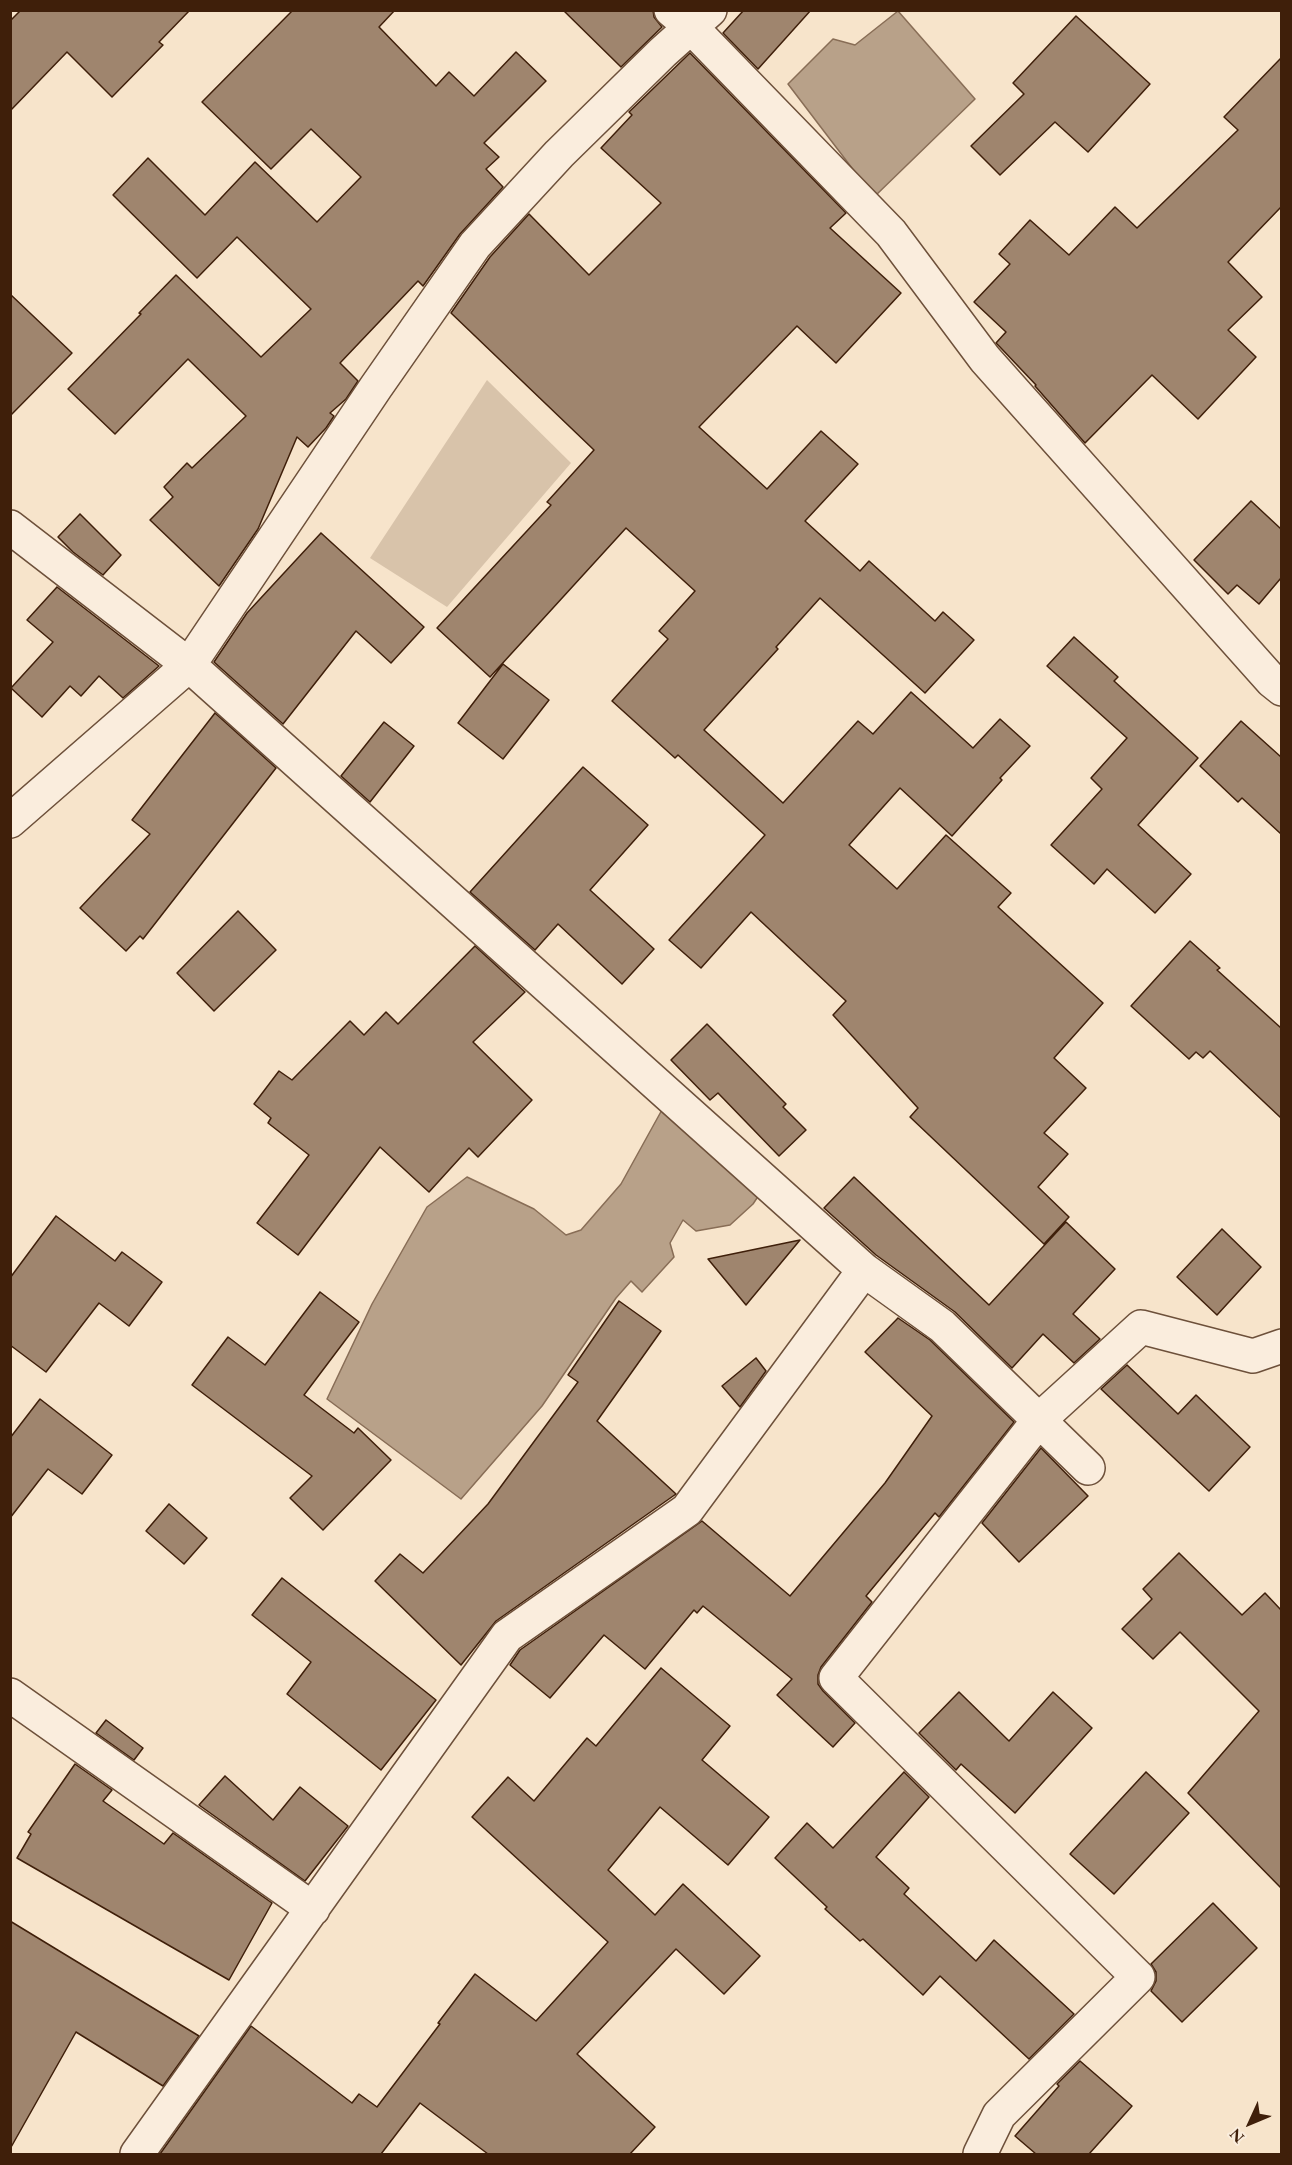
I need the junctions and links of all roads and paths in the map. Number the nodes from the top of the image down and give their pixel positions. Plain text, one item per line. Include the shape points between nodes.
1 (691, 16) edge
2 (10, 527) edge
3 (189, 665) junction
4 (1281, 689) edge
5 (10, 821) edge
6 (864, 1270) junction
7 (1281, 1346) edge
8 (1039, 1420) junction
9 (1088, 1468) dead end
10 (10, 1695) edge
11 (313, 1909) junction
12 (137, 2154) edge
13 (980, 2154) edge

1 - 3 street via 663,52 559,154 475,245
1 - 4 street via 891,233 984,359
2 - 3 street
3 - 5 street
3 - 6 street
6 - 8 street via 942,1326
6 - 11 street via 687,1510 507,1636
7 - 8 street via 1252,1356 1141,1327
8 - 9 street
8 - 13 street via 836,1678 1138,1977 999,2115
10 - 11 street
11 - 12 street

